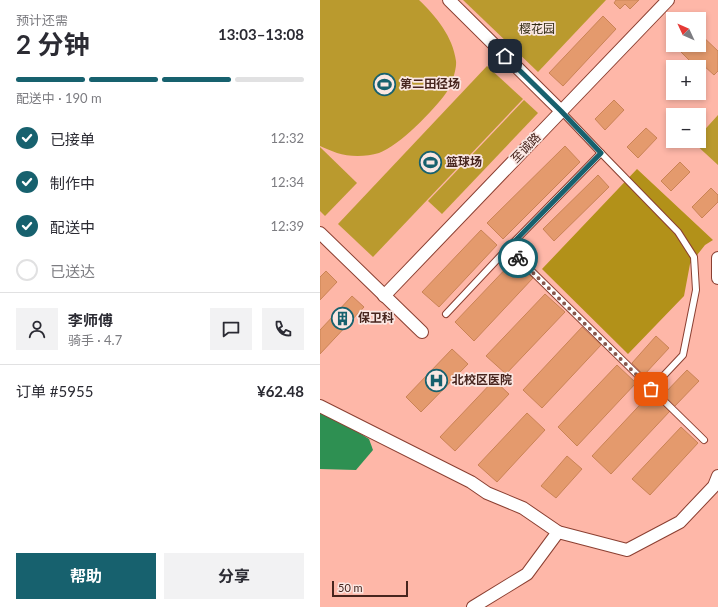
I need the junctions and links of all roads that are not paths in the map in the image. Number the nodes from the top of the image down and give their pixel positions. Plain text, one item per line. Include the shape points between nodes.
1 (449, 0) edge
2 (668, 0) edge
3 (561, 111) junction
4 (601, 153) junction
5 (320, 234) edge
6 (508, 248) junction
7 (718, 258) edge
8 (718, 278) edge
9 (384, 296) junction
10 (446, 314) dead end
11 (422, 332) dead end
12 (651, 389) junction
13 (320, 406) edge
14 (704, 440) dead end
15 (718, 476) edge
16 (558, 532) junction
17 (473, 607) edge

1 - 3 street
2 - 3 street, 至诚路
3 - 4 lane
3 - 9 street, 至诚路
4 - 6 lane
4 - 12 lane via 678,232 694,257 696,290 683,355
5 - 9 street
6 - 10 lane
6 - 12 lane
7 - 8 street
9 - 11 street
12 - 14 lane
13 - 16 street via 471,482 487,493 523,508
15 - 16 street via 714,486 680,522 627,550
16 - 17 street via 527,574

